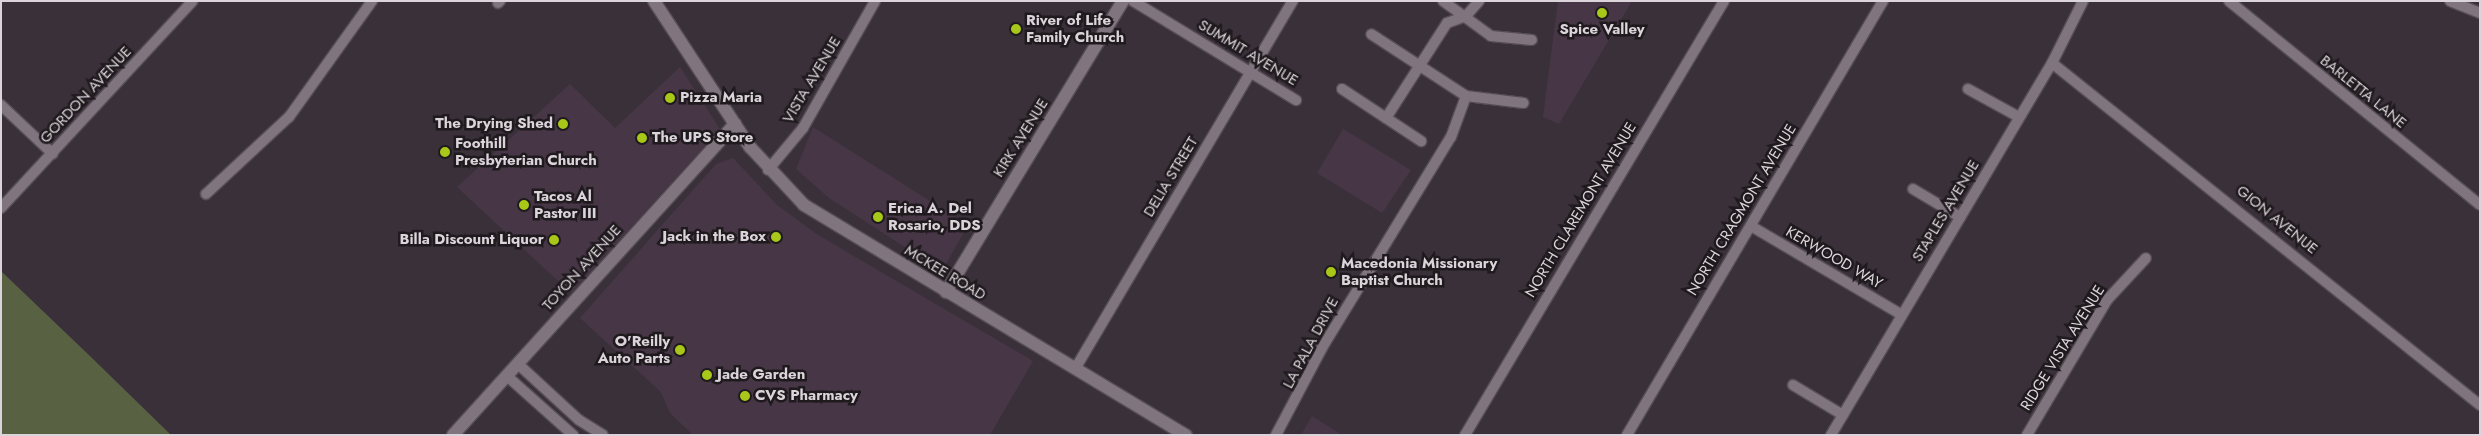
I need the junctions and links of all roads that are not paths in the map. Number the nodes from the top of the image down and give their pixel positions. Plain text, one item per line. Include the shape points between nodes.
1 (193, 1) edge
2 (372, 1) edge
3 (654, 1) edge
4 (875, 1) edge
5 (1123, 1) edge
6 (1133, 1) edge
7 (1293, 1) edge
8 (1443, 1) edge
9 (1479, 1) edge
10 (1724, 1) edge
11 (1883, 1) edge
12 (2083, 1) edge
13 (2228, 1) edge
14 (2450, 1) edge
15 (2475, 8) edge
16 (1466, 16) junction
17 (1371, 34) dead end
18 (1532, 40) dead end
19 (1419, 63) junction
20 (2052, 63) junction
21 (1251, 73) junction
22 (1342, 89) dead end
23 (1968, 89) dead end
24 (1466, 96) junction
25 (1296, 100) dead end
26 (1524, 103) dead end
27 (1, 105) edge
28 (2020, 117) junction
29 (1386, 118) junction
30 (735, 124) junction
31 (1421, 141) dead end
32 (53, 154) junction
33 (768, 170) junction
34 (1912, 189) dead end
35 (206, 194) dead end
36 (2480, 205) edge
37 (1, 208) edge
38 (1960, 217) junction
39 (1751, 226) junction
40 (2146, 258) dead end
41 (946, 292) junction
42 (1902, 316) junction
43 (518, 364) junction
44 (1075, 369) junction
45 (507, 376) junction
46 (1793, 385) dead end
47 (2480, 405) edge
48 (1843, 415) junction
49 (453, 435) edge
50 (573, 435) edge
51 (603, 435) edge
52 (1186, 435) edge
53 (1276, 435) edge
54 (1465, 435) edge
55 (1627, 435) edge
56 (1831, 435) edge
57 (2027, 435) edge

1 - 32 street, GORDON AVENUE
2 - 35 street via 289,117
3 - 30 street, MCKEE ROAD
4 - 33 street, VISTA AVENUE via 803,128
5 - 41 street, KIRK AVENUE
6 - 21 street, SUMMIT AVENUE
7 - 21 street, DELIA STREET
8 - 16 street
9 - 16 street
10 - 54 street, NORTH CLAREMONT AVENUE
11 - 39 street, NORTH CRAGMONT AVENUE
12 - 20 street, STAPLES AVENUE
13 - 36 street, BARLETTA LANE
14 - 15 street
16 - 18 street via 1491,36
16 - 19 street via 1446,23
17 - 19 street
19 - 24 street
19 - 29 street
20 - 28 street, STAPLES AVENUE
20 - 47 street, GION AVENUE via 2198,175
21 - 25 street, SUMMIT AVENUE
21 - 44 street, DELIA STREET
22 - 29 street
23 - 28 street
24 - 26 street
24 - 53 street, LA PALA DRIVE via 1451,138 1322,348
27 - 32 street
28 - 38 street, STAPLES AVENUE
29 - 31 street
30 - 33 street, MCKEE ROAD
30 - 43 street, TOYON AVENUE
32 - 37 street, GORDON AVENUE
33 - 41 street, MCKEE ROAD via 804,205
34 - 38 street
38 - 42 street, STAPLES AVENUE
39 - 42 street, KERWOOD WAY
39 - 55 street, NORTH CRAGMONT AVENUE
40 - 57 street, RIDGE VISTA AVENUE via 2106,300
41 - 44 street, MCKEE ROAD
42 - 48 street, STAPLES AVENUE
43 - 45 street, TOYON AVENUE
43 - 51 street via 579,420
44 - 52 street, MCKEE ROAD
45 - 49 street, TOYON AVENUE
45 - 50 street
46 - 48 street
48 - 56 street, STAPLES AVENUE

